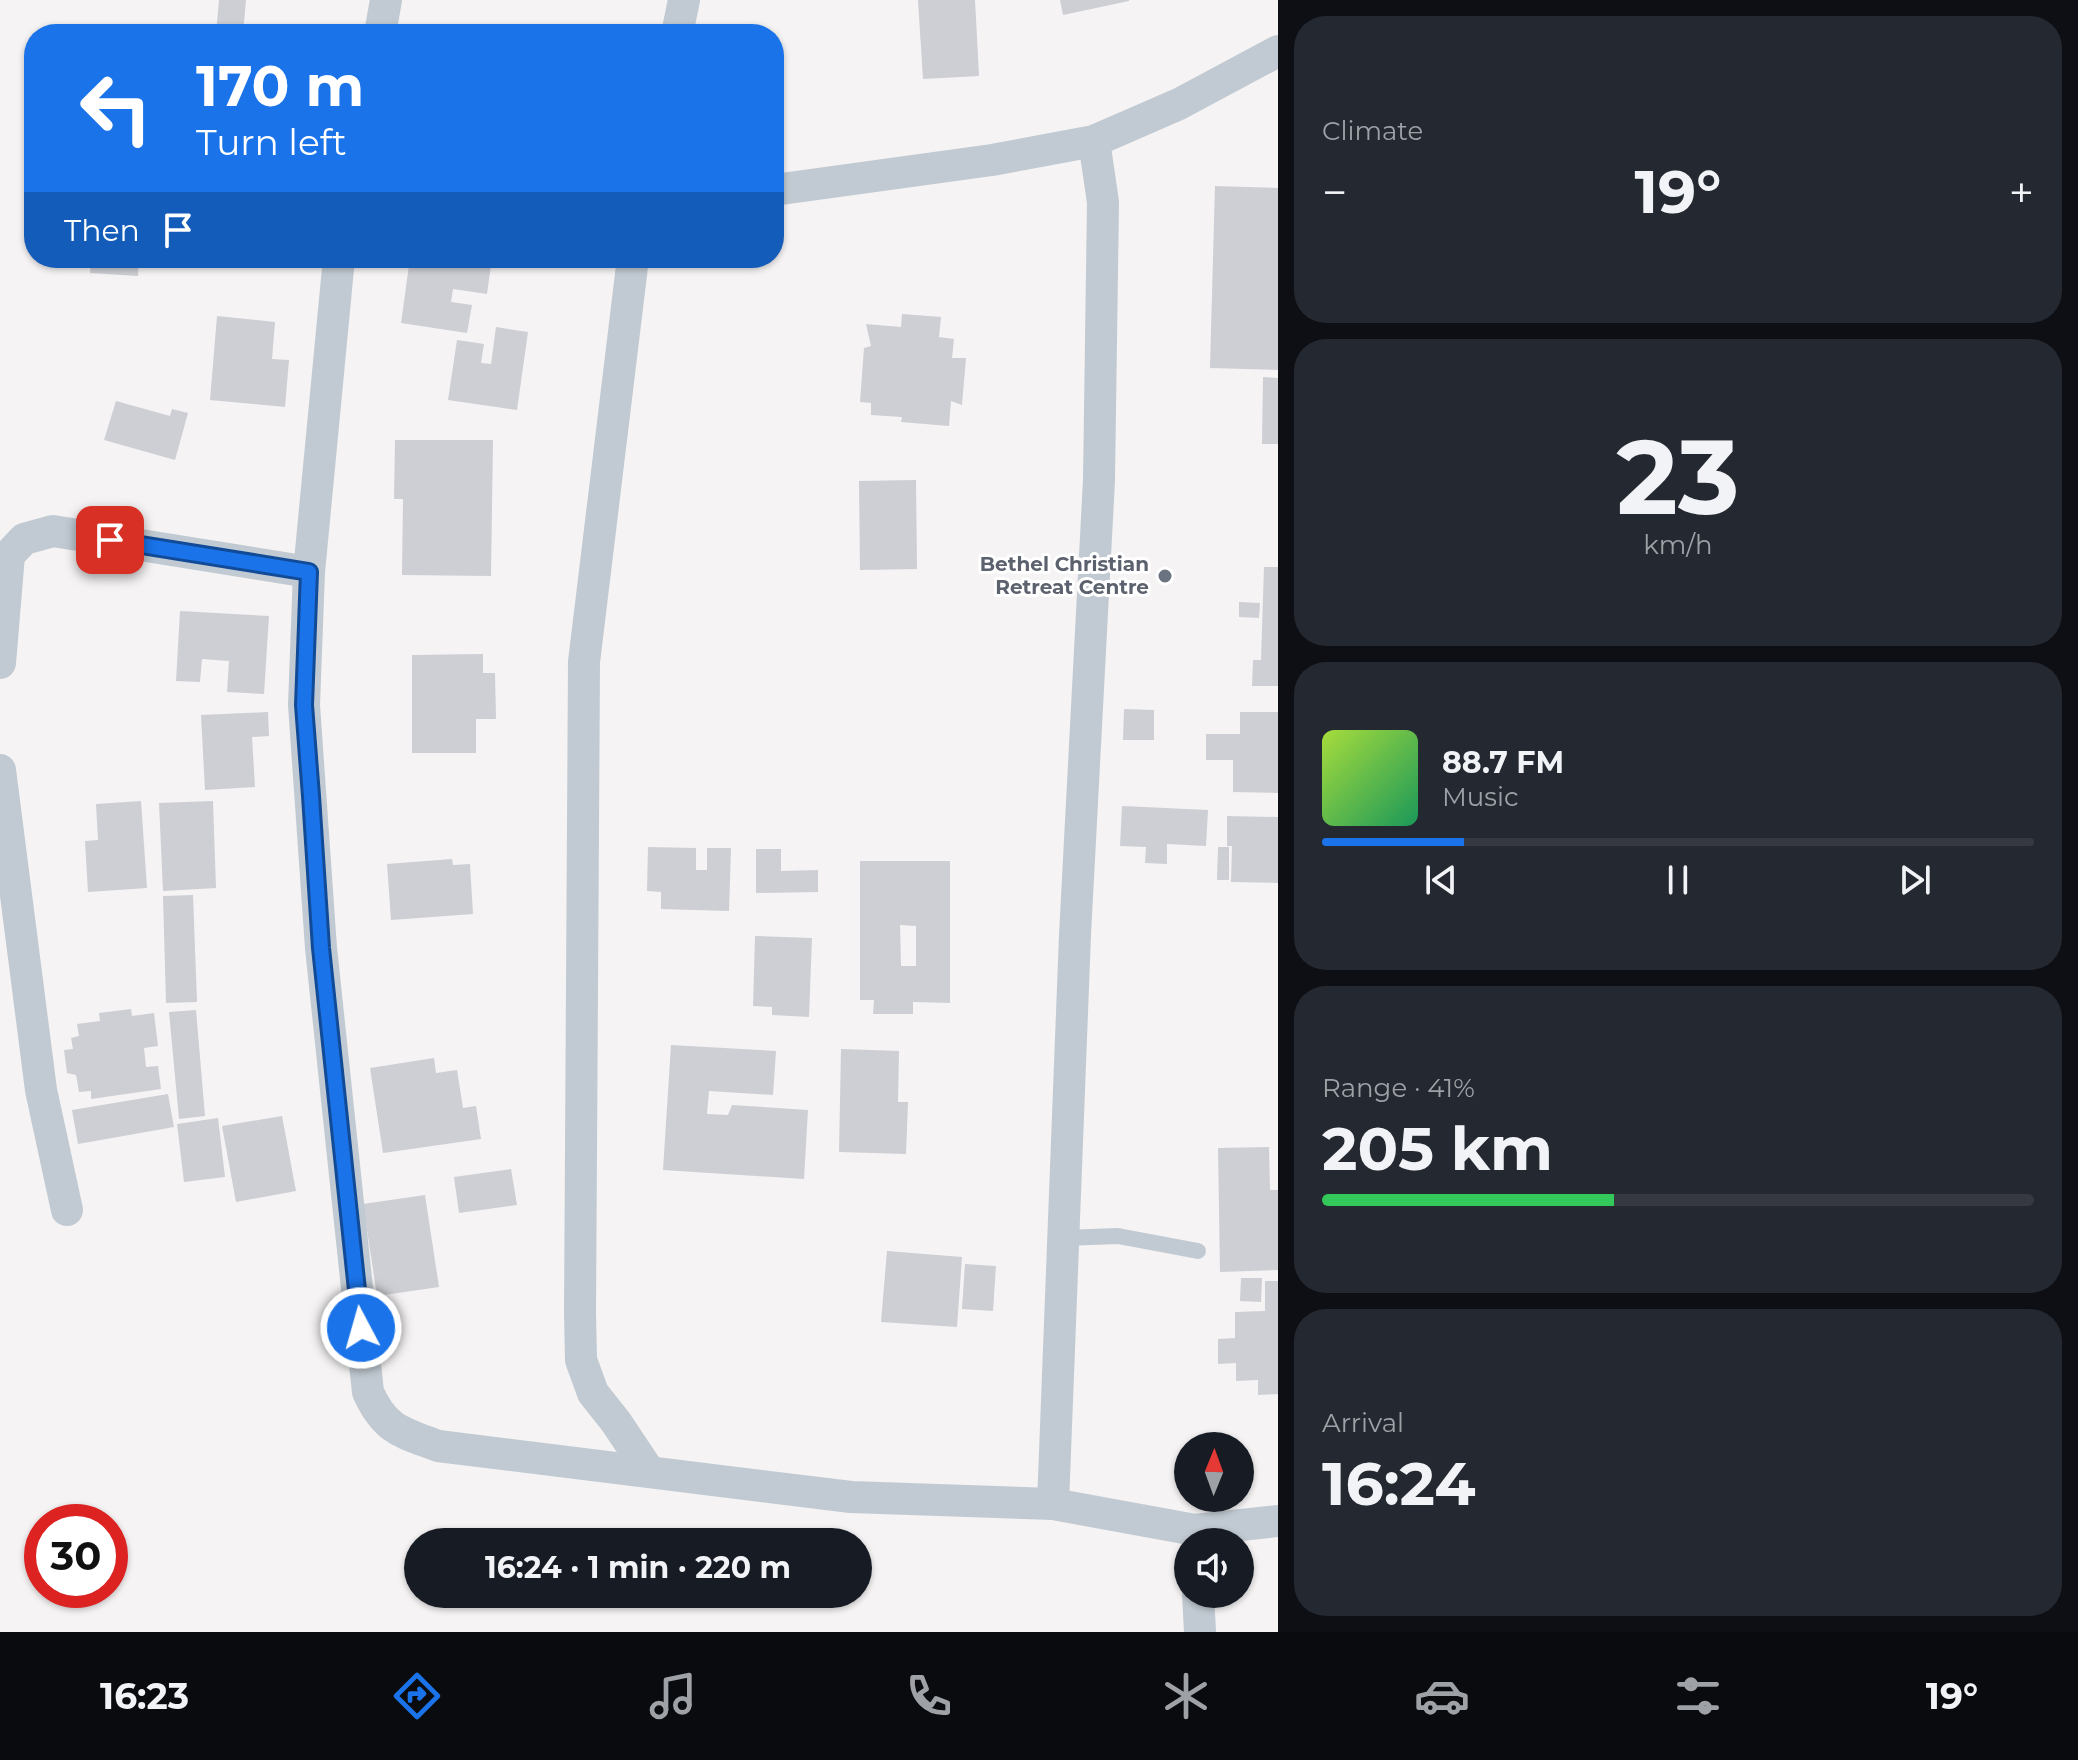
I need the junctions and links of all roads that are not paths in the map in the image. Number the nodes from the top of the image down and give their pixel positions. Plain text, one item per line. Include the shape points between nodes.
1 (386, 0) edge
2 (684, 0) edge
3 (382, 24) edge
4 (679, 24) edge
5 (1278, 51) edge
6 (1094, 141) junction
7 (784, 189) edge
8 (338, 268) edge
9 (632, 268) edge
10 (309, 572) junction
11 (0, 663) edge
12 (0, 770) edge
13 (67, 1210) dead end
14 (1063, 1238) junction
15 (1198, 1251) dead end
16 (648, 1470) junction
17 (1053, 1504) junction
18 (1278, 1521) edge
19 (1239, 1528) edge
20 (1174, 1531) edge
21 (1199, 1608) edge
22 (1200, 1632) edge

1 - 3 street
2 - 4 street
5 - 6 street via 1179,104
6 - 7 street
6 - 14 street via 1103,202 1099,480
8 - 10 street
9 - 16 street via 584,662 580,1313 581,1360 593,1393
10 - 11 street via 53,531 24,539 9,555
10 - 16 street via 304,705 320,932 368,1392 378,1414 397,1430 438,1446
12 - 13 street via 41,1090
14 - 15 lane via 1118,1236
14 - 17 street
16 - 17 street via 851,1497
17 - 20 street
18 - 19 street
21 - 22 street

